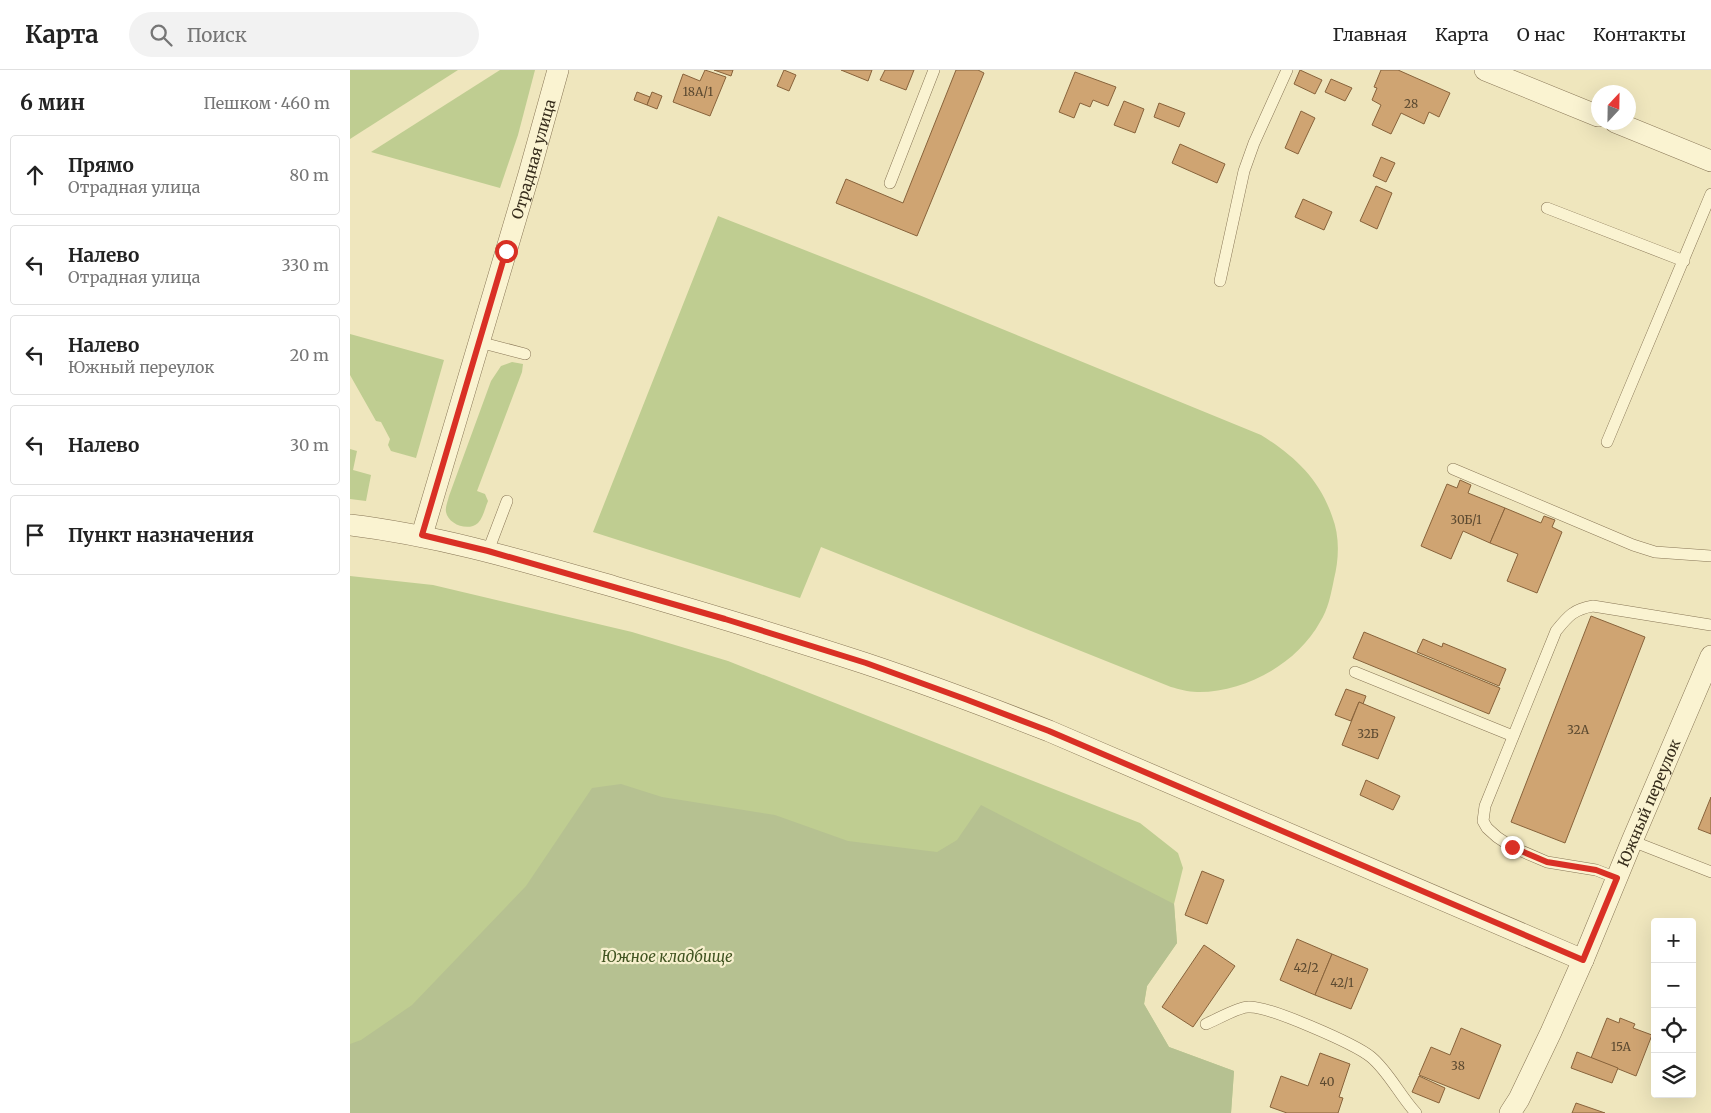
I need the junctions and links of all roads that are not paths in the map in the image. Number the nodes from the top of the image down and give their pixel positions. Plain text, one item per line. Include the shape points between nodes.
1 (558, 70) edge
2 (934, 70) edge
3 (1287, 70) edge
4 (1485, 70) edge
5 (1591, 113) edge
6 (1633, 130) edge
7 (1711, 162) edge
8 (890, 183) dead end
9 (1711, 194) edge
10 (1547, 208) dead end
11 (1684, 261) junction
12 (1220, 282) dead end
13 (479, 342) junction
14 (525, 354) dead end
15 (1607, 442) dead end
16 (1453, 469) dead end
17 (507, 501) dead end
18 (350, 525) edge
19 (422, 535) junction
20 (488, 551) junction
21 (1711, 556) edge
22 (1711, 625) edge
23 (1711, 656) edge
24 (1355, 672) dead end
25 (1513, 736) junction
26 (1632, 841) junction
27 (1711, 872) edge
28 (1617, 878) junction
29 (1583, 960) junction
30 (1206, 1024) dead end
31 (1416, 1113) edge
32 (1510, 1113) edge

1 - 13 street, Отрадная улица
2 - 8 lane
3 - 12 lane via 1247,164
4 - 5 street
6 - 7 street
9 - 11 lane
10 - 11 lane
11 - 15 lane
13 - 14 lane
13 - 19 street, Отрадная улица
16 - 21 lane via 1632,545 1655,552
17 - 20 lane
18 - 19 street
19 - 20 street
20 - 29 street via 725,619 866,663 965,699 1049,731
22 - 25 lane via 1593,606 1580,608 1567,616 1556,631
23 - 26 street, Южный переулок
24 - 25 lane
25 - 28 lane via 1486,806 1483,821 1487,828 1512,847 1547,862 1596,870
26 - 27 lane
26 - 28 street, Южный переулок
28 - 29 street, Южный переулок
29 - 32 street, Южный переулок
30 - 31 lane via 1247,1006 1263,1008 1340,1039 1372,1057

